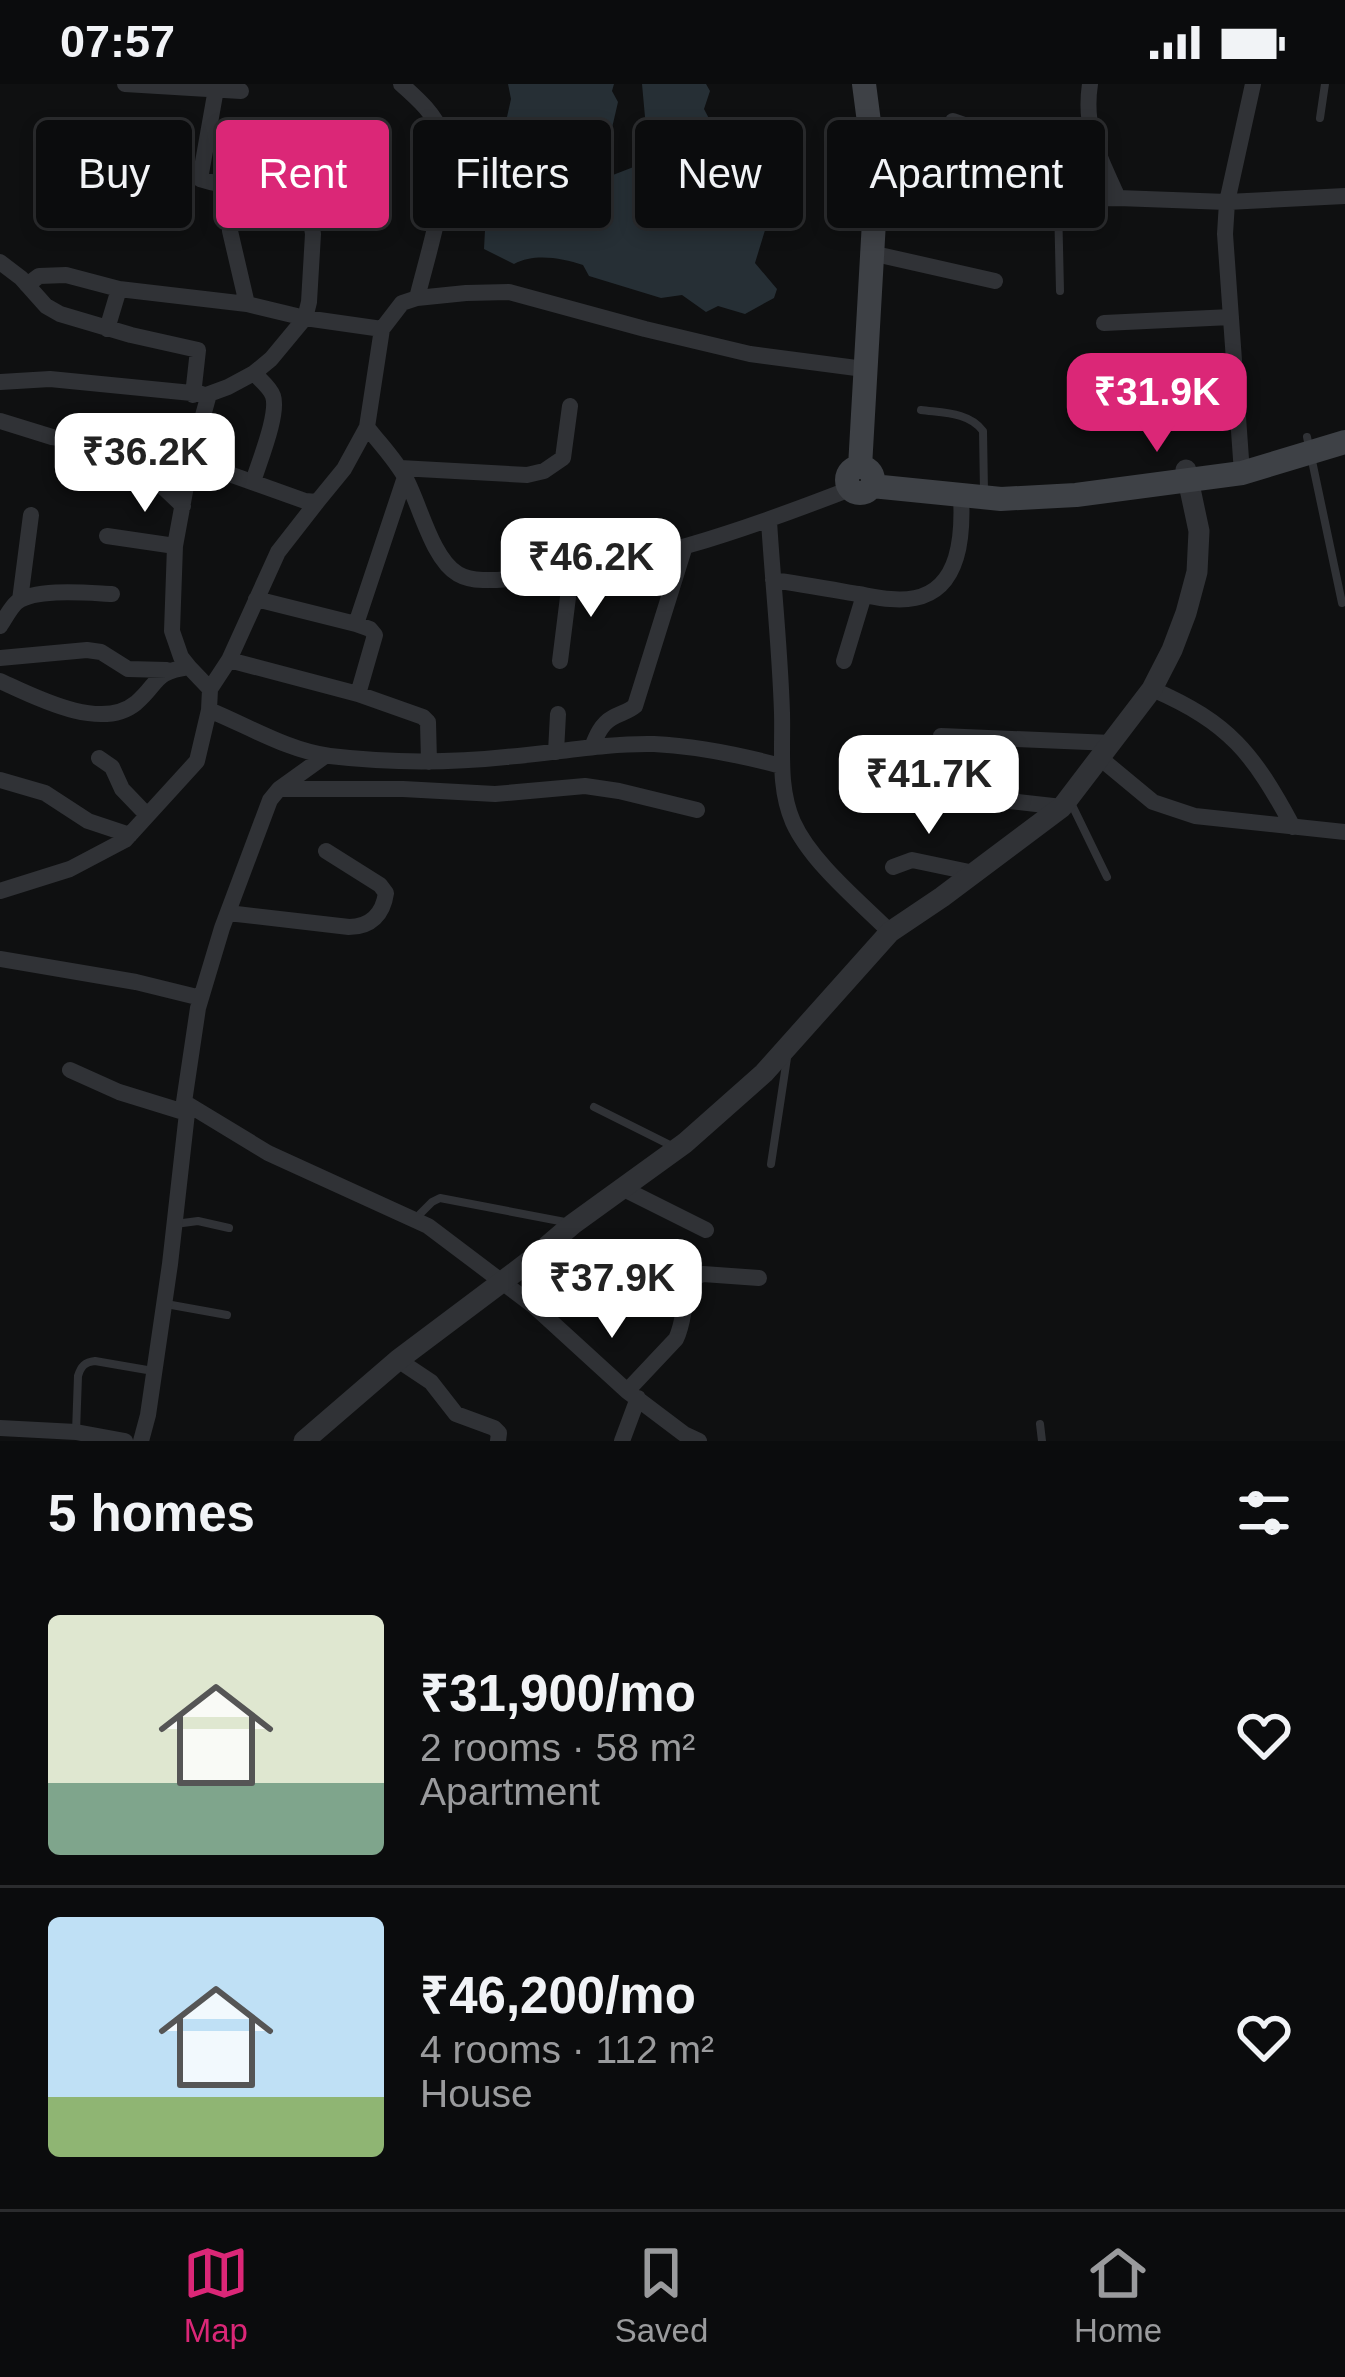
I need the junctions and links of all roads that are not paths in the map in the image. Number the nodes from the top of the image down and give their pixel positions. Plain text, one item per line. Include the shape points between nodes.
1 (125, 84) edge
2 (401, 84) edge
3 (864, 84) edge
4 (881, 84) edge
5 (1090, 84) edge
6 (1253, 84) edge
7 (1325, 84) edge
8 (216, 89) junction
9 (241, 91) dead end
10 (1320, 118) dead end
11 (869, 120) edge
12 (876, 120) edge
13 (216, 184) edge
14 (1345, 196) edge
15 (1105, 198) edge
16 (1118, 198) junction
17 (1227, 202) junction
18 (230, 228) edge
19 (312, 228) edge
20 (874, 228) edge
21 (1059, 228) edge
22 (872, 253) junction
23 (0, 262) edge
24 (995, 281) dead end
25 (26, 284) junction
26 (119, 289) junction
27 (1060, 291) dead end
28 (417, 298) junction
29 (247, 304) junction
30 (304, 317) junction
31 (1231, 317) junction
32 (1105, 323) dead end
33 (107, 329) junction
34 (382, 329) junction
35 (863, 369) junction
36 (254, 373) junction
37 (0, 382) edge
38 (201, 394) junction
39 (570, 406) dead end
40 (921, 410) dead end
41 (0, 421) edge
42 (1345, 426) edge
43 (367, 428) junction
44 (1345, 442) edge
45 (119, 445) junction
46 (1309, 445) junction
47 (191, 459) junction
48 (1241, 466) junction
49 (402, 473) junction
50 (1187, 476) junction
51 (861, 481) junction
52 (254, 482) junction
53 (972, 495) junction
54 (317, 502) junction
55 (182, 506) junction
56 (31, 515) dead end
57 (769, 521) junction
58 (107, 536) dead end
59 (175, 546) junction
60 (684, 549) junction
61 (571, 573) junction
62 (773, 580) junction
63 (112, 594) dead end
64 (864, 595) junction
65 (256, 599) junction
66 (20, 600) junction
67 (1342, 603) dead end
68 (356, 624) junction
69 (0, 626) edge
70 (0, 658) edge
71 (229, 660) junction
72 (560, 661) dead end
73 (844, 662) dead end
74 (189, 668) junction
75 (169, 670) junction
76 (0, 681) edge
77 (1152, 688) junction
78 (210, 689) junction
79 (358, 694) junction
80 (209, 710) junction
81 (558, 714) dead end
82 (941, 736) dead end
83 (592, 747) junction
84 (1106, 751) junction
85 (556, 752) junction
86 (325, 756) junction
87 (99, 758) dead end
88 (429, 762) junction
89 (781, 766) junction
90 (0, 780) edge
91 (279, 789) junction
92 (904, 789) dead end
93 (1066, 803) junction
94 (697, 810) dead end
95 (146, 814) junction
96 (1293, 827) junction
97 (1345, 832) edge
98 (130, 835) junction
99 (326, 851) dead end
100 (893, 867) dead end
101 (974, 873) junction
102 (1107, 877) dead end
103 (4, 889) edge
104 (225, 921) junction
105 (882, 939) junction
106 (0, 959) edge
107 (201, 998) junction
108 (790, 1045) junction
109 (70, 1070) dead end
110 (594, 1107) dead end
111 (185, 1108) junction
112 (677, 1148) junction
113 (771, 1164) dead end
114 (623, 1189) junction
115 (415, 1220) junction
116 (174, 1224) junction
117 (573, 1224) junction
118 (230, 1228) dead end
119 (706, 1230) dead end
120 (759, 1278) dead end
121 (502, 1282) junction
122 (164, 1304) junction
123 (227, 1315) dead end
124 (390, 1368) junction
125 (154, 1372) junction
126 (632, 1395) junction
127 (1040, 1424) dead end
128 (0, 1428) edge
129 (76, 1432) junction
130 (124, 1441) edge
131 (141, 1441) edge
132 (304, 1441) edge
133 (498, 1441) edge
134 (622, 1441) edge
135 (699, 1441) edge
136 (1042, 1441) edge

1 - 8 street
2 - 28 street via 432,113 446,149
3 - 11 main road
4 - 12 main road
5 - 16 street via 1091,136
6 - 17 street
7 - 10 lane
8 - 9 street
8 - 13 street via 200,179
14 - 17 street
15 - 16 street
16 - 17 street
17 - 31 street
18 - 29 street
19 - 30 street
20 - 22 main road
21 - 27 lane
22 - 24 street
22 - 35 main road
23 - 25 street
25 - 26 street via 66,275
25 - 33 street via 59,314
26 - 29 street
26 - 33 street
28 - 34 street via 402,303
28 - 35 street via 509,292 750,354
29 - 30 street
30 - 34 street
30 - 36 street
31 - 32 street
31 - 48 street
33 - 38 street via 198,350
34 - 43 street
35 - 51 main road
36 - 38 street
36 - 52 street via 274,398
37 - 38 street
38 - 47 street
39 - 49 street via 563,458 544,471
40 - 53 lane via 956,415 983,431
41 - 45 street
42 - 46 main road
43 - 49 street
43 - 54 street
44 - 46 main road
45 - 47 street
45 - 55 street
46 - 48 main road
46 - 67 lane
47 - 52 street
47 - 55 street
48 - 50 main road
49 - 61 street via 437,551 461,577
49 - 68 street
50 - 53 main road via 1028,499
50 - 77 street via 1199,531 1197,572
51 - 53 main road
51 - 57 street
52 - 54 street
53 - 64 street via 950,574 934,590 915,598
54 - 65 street via 278,552
55 - 59 street
56 - 66 street
57 - 60 street
57 - 62 street
58 - 59 street
59 - 74 street via 172,631
60 - 61 street
60 - 83 street via 635,706 606,722
61 - 72 street
62 - 64 street
62 - 89 street
63 - 66 street
64 - 73 street
65 - 68 street
65 - 71 street
66 - 69 street
68 - 79 street via 375,635
70 - 75 street via 87,650 128,669
71 - 78 street
71 - 79 street
74 - 75 street
74 - 78 street
75 - 76 street via 125,711 108,714 50,703
77 - 84 street
77 - 96 street via 1208,716 1240,745
78 - 80 street
79 - 88 street via 423,717
80 - 86 street
80 - 95 street via 196,760
81 - 85 street
82 - 84 street
83 - 85 street
83 - 89 street via 695,748
84 - 93 street
84 - 96 street via 1154,802 1171,809
85 - 88 street
86 - 88 street
86 - 91 street
87 - 95 street
89 - 105 street via 784,796 806,845
90 - 98 street
91 - 94 street via 495,794 585,787
91 - 104 street
92 - 93 street
93 - 101 street
93 - 102 lane
95 - 98 street
96 - 97 street
98 - 103 street via 70,869
99 - 104 street via 386,893 372,921
100 - 101 street via 912,860
101 - 105 street
104 - 107 street
105 - 108 street
106 - 107 street
107 - 111 street
108 - 112 street
108 - 113 lane
109 - 111 street
110 - 112 lane
111 - 115 street
111 - 116 street
112 - 114 street
114 - 117 street
114 - 119 street
115 - 117 lane via 440,1198
115 - 121 street
116 - 118 lane
116 - 122 street
117 - 121 street
120 - 126 street via 696,1277 676,1339
121 - 124 street
121 - 126 street
122 - 123 lane
122 - 125 street
124 - 132 street
124 - 133 street via 431,1382 456,1414 494,1428
125 - 129 lane via 87,1362 78,1376
125 - 131 street
126 - 134 street
126 - 135 street
127 - 136 lane
128 - 129 street
129 - 130 street

